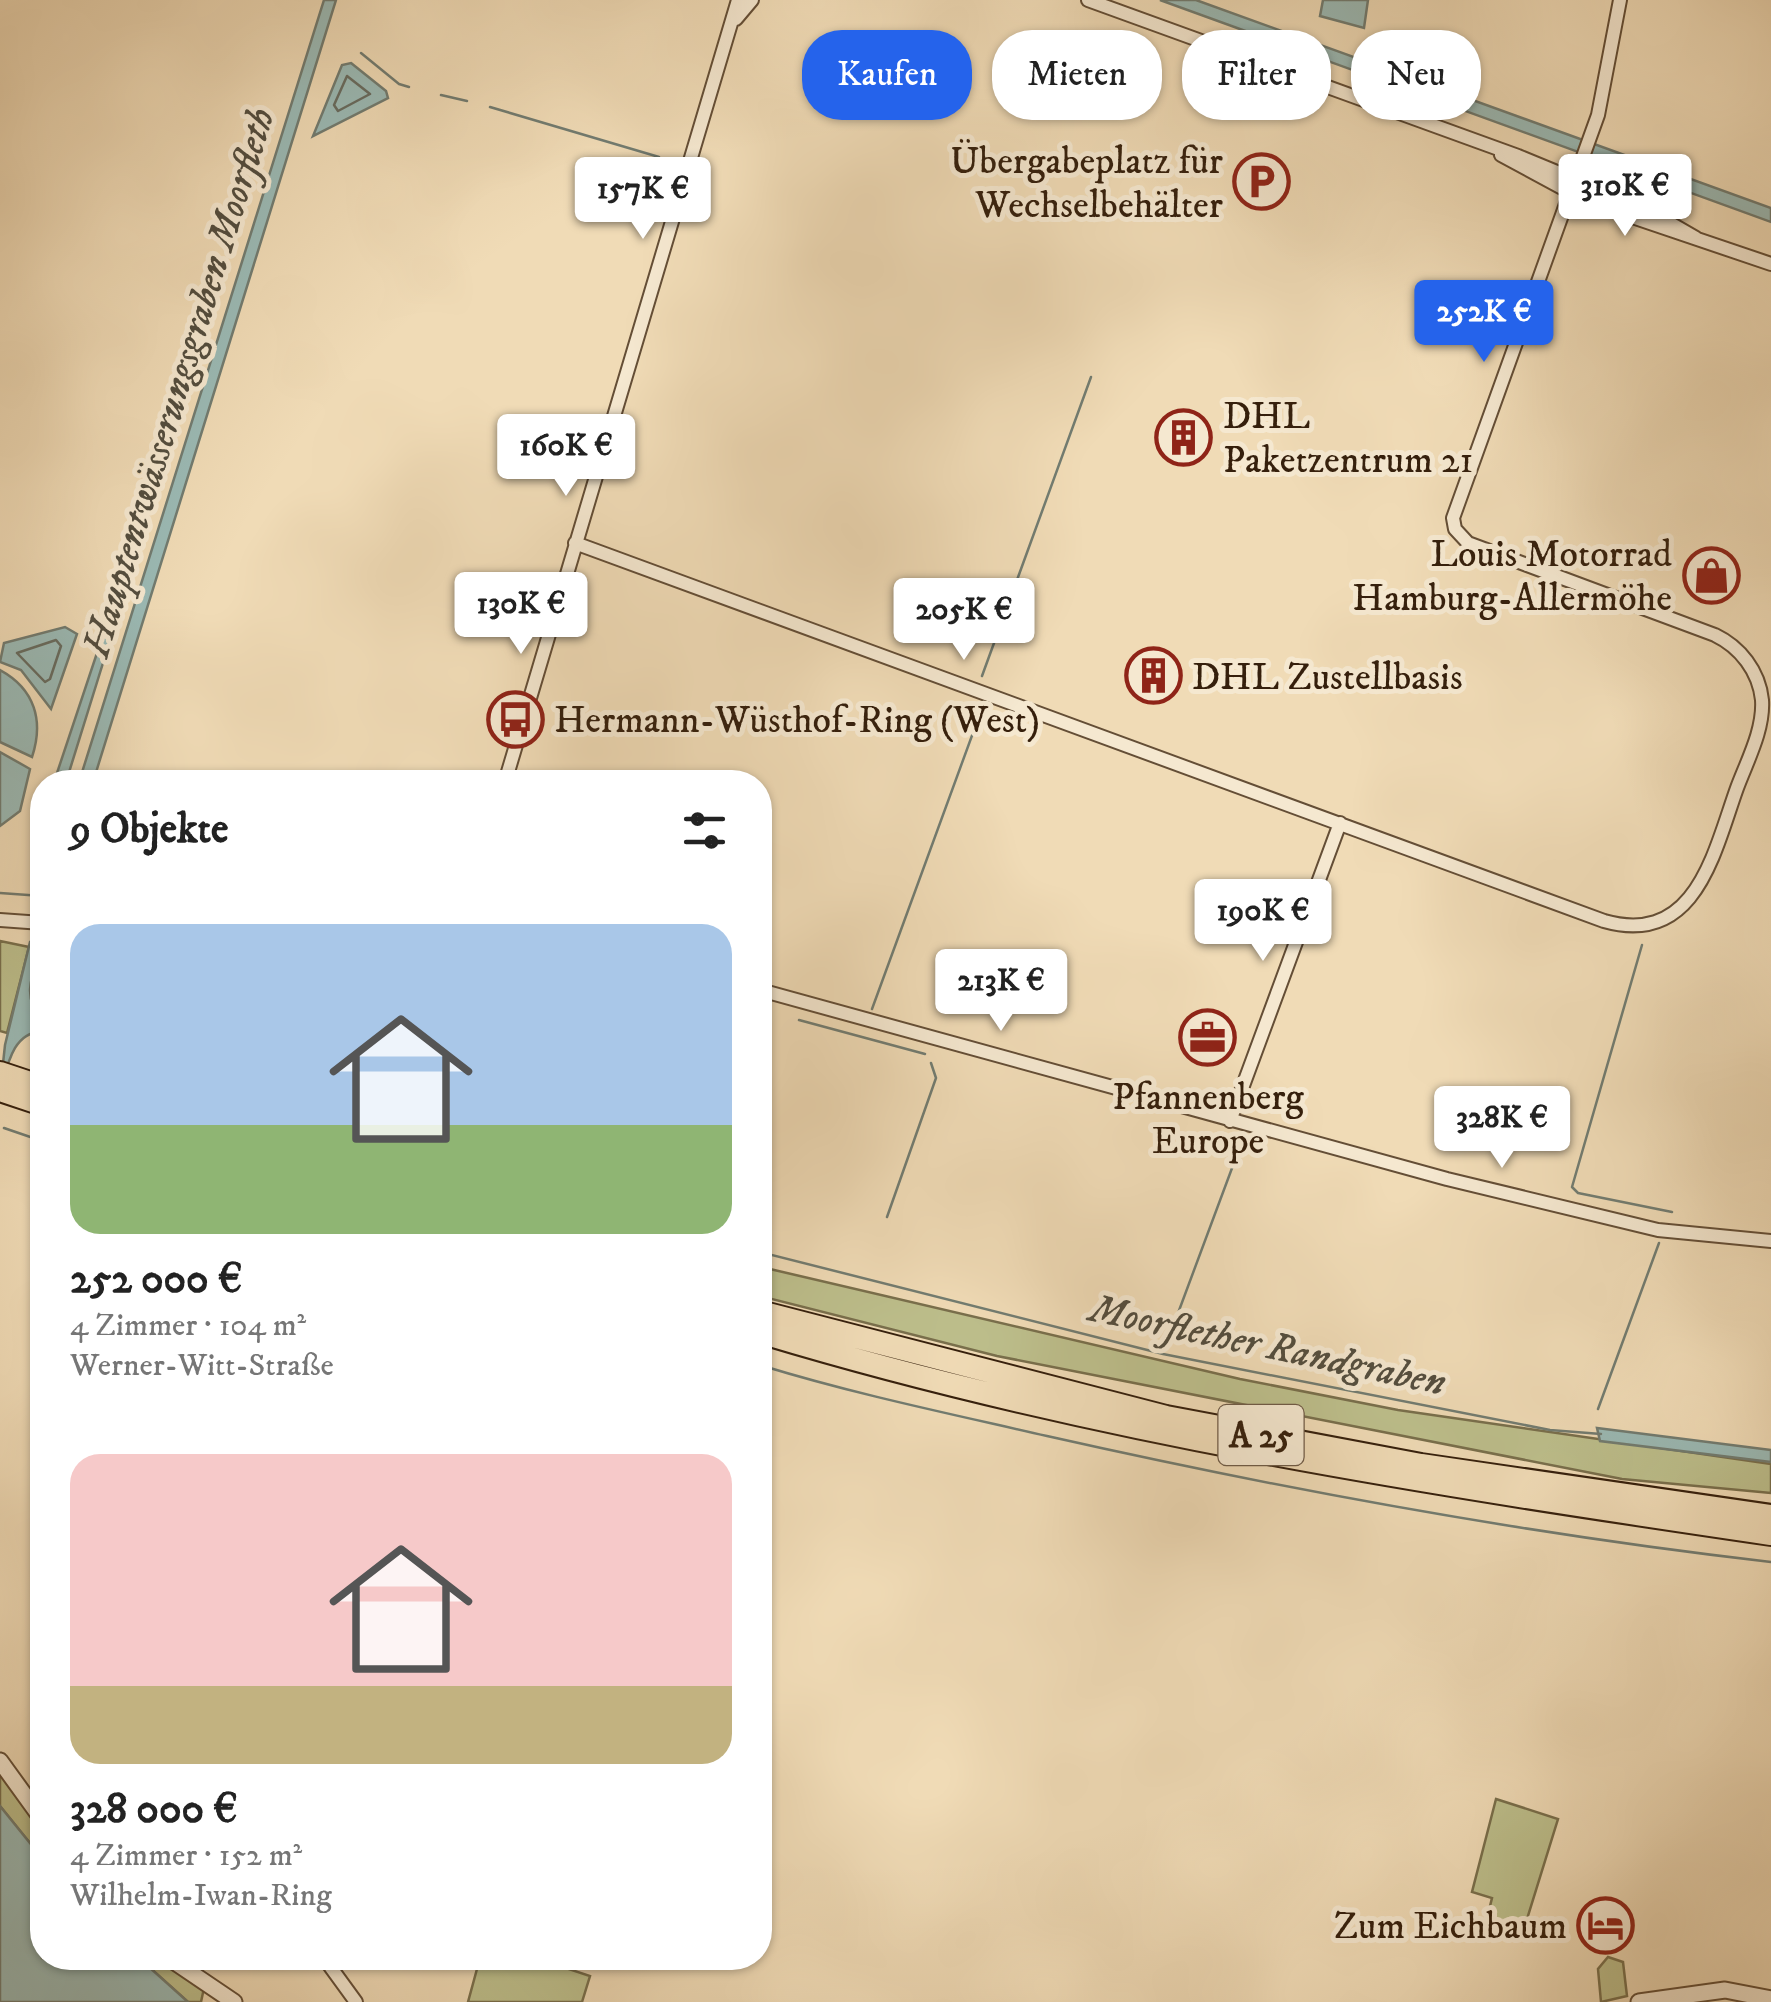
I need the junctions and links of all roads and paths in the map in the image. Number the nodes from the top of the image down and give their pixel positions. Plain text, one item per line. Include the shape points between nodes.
1 (738, 0) edge
2 (752, 0) edge
3 (1088, 0) edge
4 (1620, 0) edge
5 (729, 30) junction
6 (1498, 152) junction
7 (1576, 179) junction
8 (1570, 194) junction
9 (1696, 238) junction
10 (1771, 264) edge
11 (575, 543) junction
12 (509, 770) edge
13 (1340, 824) junction
14 (0, 920) edge
15 (30, 922) edge
16 (772, 993) edge
17 (5, 1083) edge
18 (30, 1085) edge
19 (30, 1097) edge
20 (1230, 1121) junction
21 (1771, 1241) edge
22 (772, 1315) edge
23 (772, 1335) edge
24 (1771, 1516) edge
25 (1771, 1534) edge
26 (0, 1761) edge
27 (30, 1802) edge
28 (187, 1970) edge
29 (333, 1970) edge
30 (1771, 1999) edge
31 (234, 2002) edge
32 (356, 2002) edge
33 (1638, 2002) edge

1 - 5 street
2 - 5 street
3 - 6 street
4 - 7 street
5 - 11 street
6 - 7 street
6 - 8 street
7 - 8 street
7 - 9 street
8 - 9 street
8 - 13 street via 1453,518 1468,543 1706,631 1742,654 1759,688 1760,724 1711,860 1697,891 1678,910 1655,922 1626,925
9 - 10 street
11 - 12 street
11 - 13 street
13 - 20 street
14 - 15 street
16 - 20 street
17 - 18 highway
17 - 19 highway
20 - 21 street via 1658,1230
22 - 24 highway, A 25 via 1166,1417 1421,1465
23 - 25 highway, A 25 via 1163,1434 1420,1483
26 - 27 street
28 - 31 street
29 - 32 street
30 - 33 street via 1725,1990

